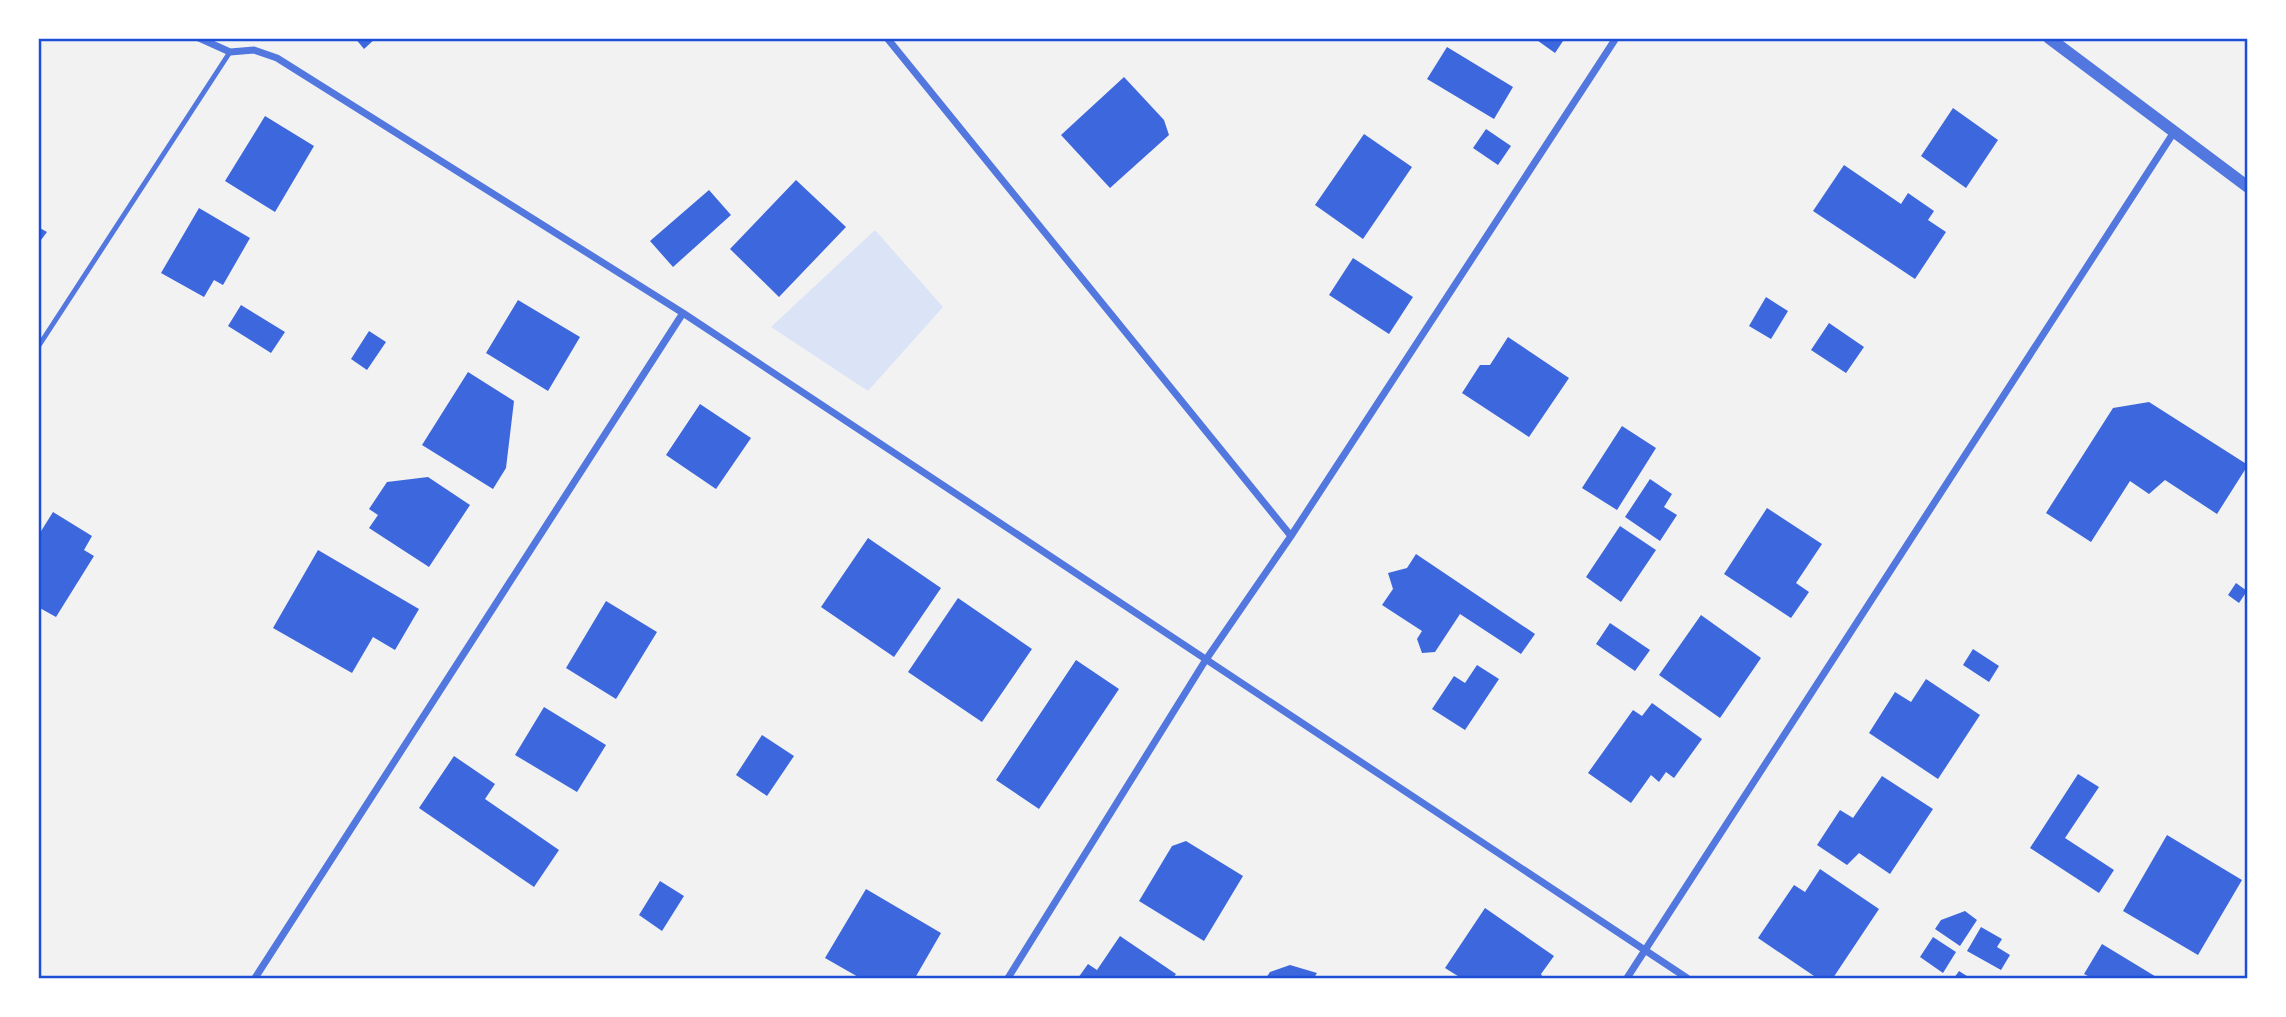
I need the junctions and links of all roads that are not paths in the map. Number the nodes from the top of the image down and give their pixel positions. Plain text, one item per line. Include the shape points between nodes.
1 (199, 38) edge
2 (887, 38) edge
3 (1616, 38) edge
4 (2049, 38) edge
5 (230, 52) junction
6 (2174, 132) junction
7 (2248, 187) edge
8 (683, 313) junction
9 (38, 347) edge
10 (1291, 536) junction
11 (1205, 661) junction
12 (1645, 951) junction
13 (255, 978) edge
14 (1008, 978) edge
15 (1627, 978) edge
16 (1687, 978) edge

1 - 5 street
2 - 10 street
3 - 10 street
4 - 6 street
5 - 8 street via 254,50 278,58
5 - 9 lane
6 - 7 street
6 - 12 street
8 - 11 street
8 - 13 street
10 - 11 street
11 - 12 street
11 - 14 street
12 - 15 street
12 - 16 street

